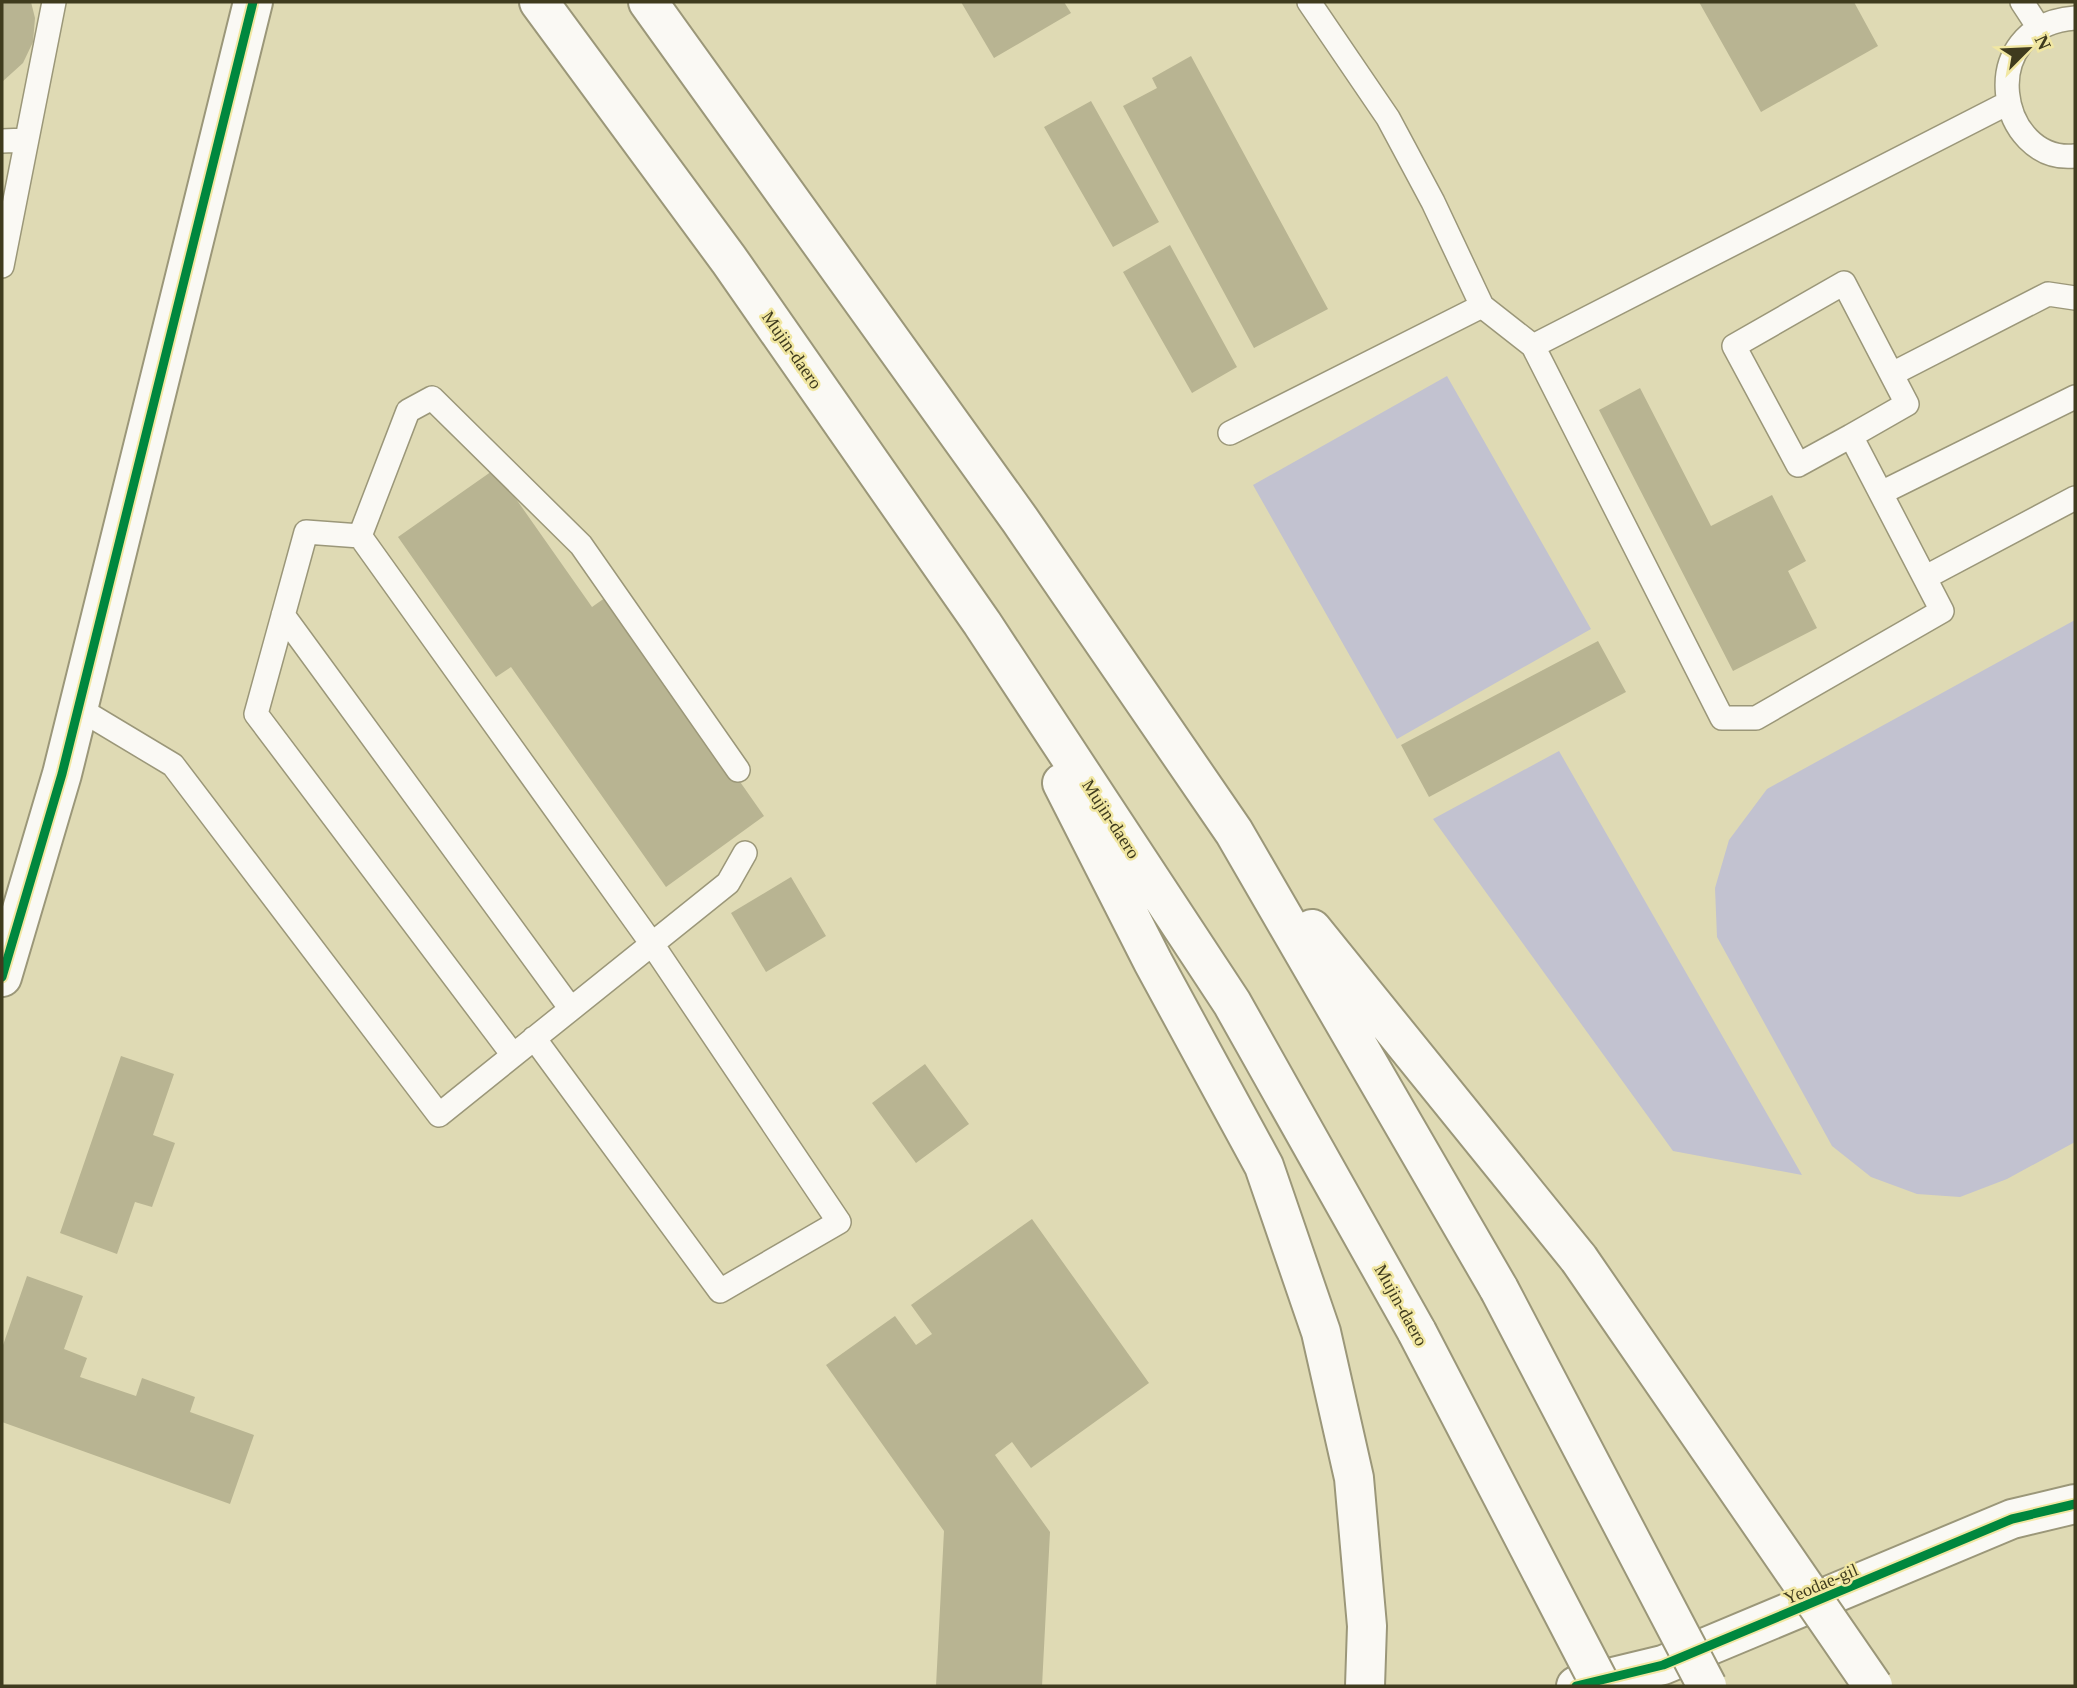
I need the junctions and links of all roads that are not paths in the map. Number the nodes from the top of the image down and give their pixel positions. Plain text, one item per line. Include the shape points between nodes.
1 (54, 2) edge
2 (253, 2) edge
3 (539, 2) edge
4 (648, 2) edge
5 (1309, 2) edge
6 (2022, 2) edge
7 (2075, 18) edge
8 (2039, 28) junction
9 (2008, 103) junction
10 (26, 140) junction
11 (2, 141) edge
12 (2075, 156) edge
13 (2, 266) edge
14 (2075, 298) edge
15 (1482, 306) junction
16 (1533, 346) junction
17 (1892, 374) junction
18 (2075, 397) edge
19 (1230, 433) dead end
20 (1851, 436) junction
21 (1881, 493) junction
22 (2075, 498) edge
23 (360, 536) junction
24 (1926, 577) junction
25 (283, 615) junction
26 (982, 623) junction
27 (78, 708) junction
28 (738, 770) dead end
29 (1234, 832) junction
30 (745, 853) dead end
31 (652, 944) junction
32 (2, 977) edge
33 (571, 1009) junction
34 (534, 1038) junction
35 (513, 1055) junction
36 (2075, 1504) edge
37 (1365, 1686) edge
38 (1576, 1686) edge
39 (1601, 1686) edge
40 (1707, 1686) edge
41 (1873, 1686) edge

1 - 10 lane
2 - 27 main road
3 - 26 main road, Mujin-daero via 729,260
4 - 29 main road via 1020,520
5 - 15 lane via 1388,118
6 - 8 lane
7 - 8 lane
8 - 9 lane via 2011,60 2006,81
9 - 12 lane via 2030,140 2049,151
9 - 16 lane
10 - 11 lane
10 - 13 lane
14 - 17 lane via 2048,294
15 - 16 lane
15 - 19 lane
16 - 24 lane via 1722,718 1756,718 1942,611
17 - 20 lane via 1907,404
17 - 20 lane via 1844,283 1734,346 1798,465
18 - 21 lane
20 - 21 lane
21 - 24 lane
22 - 24 lane
23 - 25 lane via 306,532
23 - 28 lane via 408,411 432,398 581,545
23 - 31 lane
25 - 33 lane
25 - 35 lane via 256,714
26 - 37 main road via 1153,962 1264,1166 1321,1332 1354,1478 1367,1626
26 - 39 main road, Mujin-daero, bridge via 1232,1003 1417,1332
27 - 32 main road
27 - 35 lane via 173,765 439,1115
29 - 40 main road, bridge via 1499,1289
29 - 41 main road, bridge via 1579,1259
30 - 31 lane via 728,883
31 - 33 lane
31 - 34 lane via 839,1222 720,1291
33 - 34 lane
34 - 35 lane
36 - 38 main road, Yeodae-gil via 2012,1519 1663,1665

